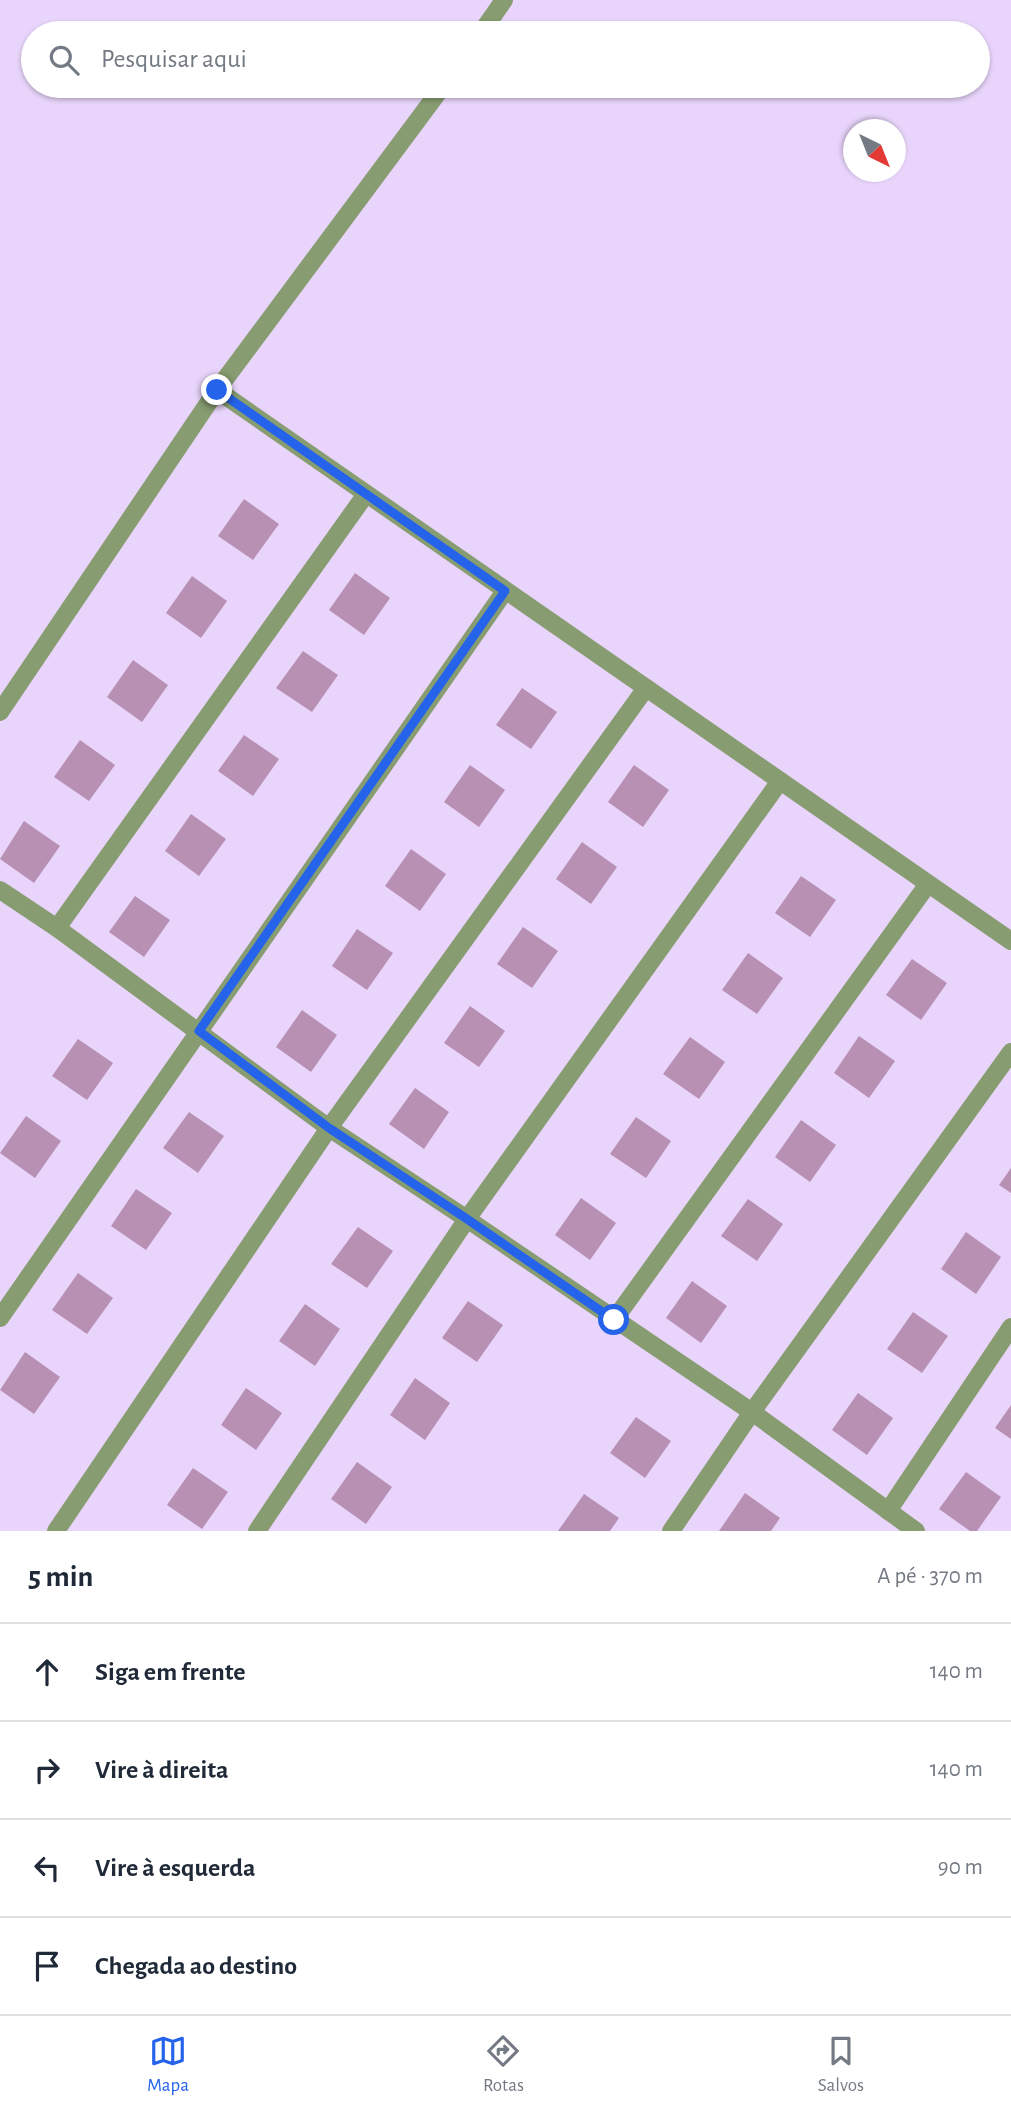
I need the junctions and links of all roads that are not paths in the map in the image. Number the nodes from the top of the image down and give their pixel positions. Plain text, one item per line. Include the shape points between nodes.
1 (504, 0) edge
2 (489, 21) edge
3 (434, 98) edge
4 (217, 390) junction
5 (366, 494) junction
6 (505, 591) junction
7 (646, 688) junction
8 (0, 712) edge
9 (780, 781) junction
10 (928, 884) junction
11 (0, 890) edge
12 (57, 928) junction
13 (1011, 942) edge
14 (199, 1031) junction
15 (1011, 1052) edge
16 (329, 1128) junction
17 (467, 1219) junction
18 (0, 1318) edge
19 (614, 1320) junction
20 (1011, 1327) edge
21 (752, 1412) junction
22 (888, 1511) junction
23 (56, 1531) edge
24 (257, 1531) edge
25 (671, 1531) edge
26 (916, 1531) edge

1 - 2 street
3 - 4 street
4 - 5 street
4 - 8 street
5 - 6 street
5 - 12 street
6 - 7 street
6 - 14 street
7 - 9 street
7 - 16 street
9 - 10 street
9 - 17 street
10 - 13 street
10 - 19 street
11 - 12 street
12 - 14 street
14 - 16 street
14 - 18 street
15 - 21 street
16 - 17 street
16 - 23 street
17 - 19 street
17 - 24 street
19 - 21 street
20 - 22 street
21 - 22 street
21 - 25 street
22 - 26 street

